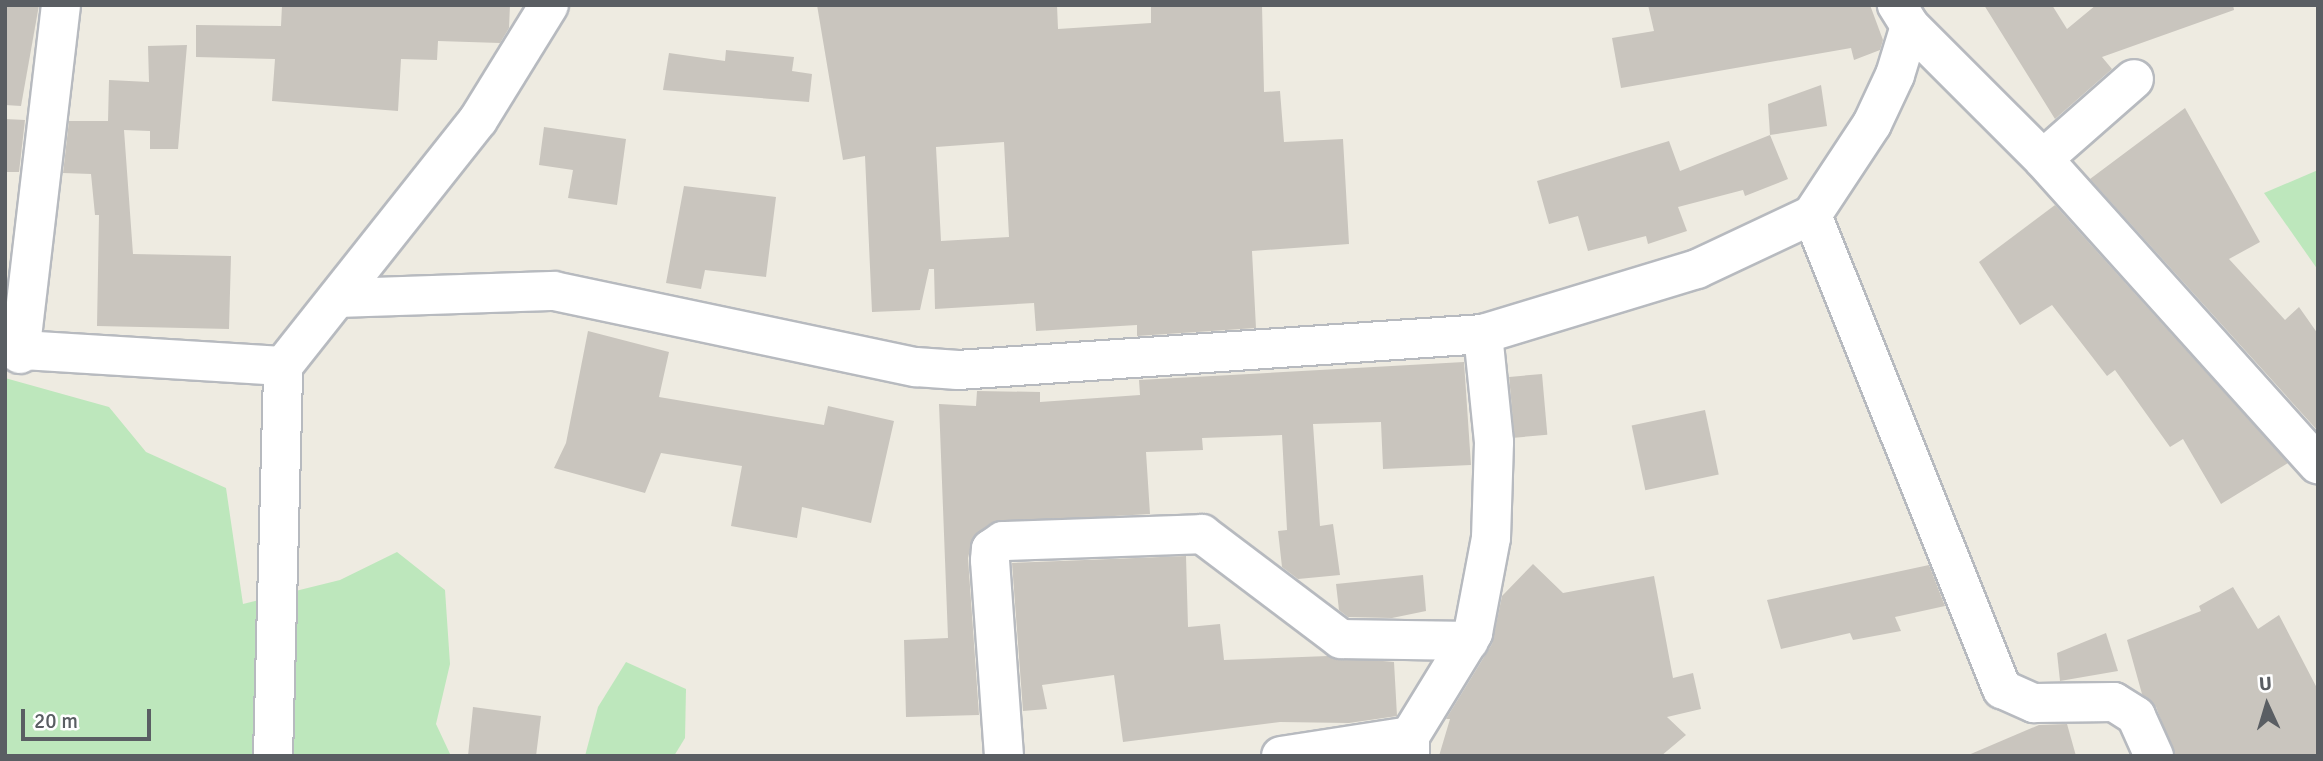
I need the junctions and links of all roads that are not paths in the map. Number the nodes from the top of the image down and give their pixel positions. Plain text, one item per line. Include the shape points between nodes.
1 (61, 5) edge
2 (549, 5) edge
3 (1903, 16) edge
4 (2134, 79) dead end
5 (2043, 159) junction
6 (1812, 215) junction
7 (341, 298) junction
8 (1483, 334) junction
9 (12, 351) edge
10 (284, 366) junction
11 (2318, 464) edge
12 (1469, 642) junction
13 (1410, 746) edge
14 (273, 756) edge
15 (1004, 756) edge
16 (1281, 756) edge
17 (2154, 756) edge

1 - 9 street
2 - 7 street via 490,103
3 - 5 street
3 - 6 street via 1872,124
4 - 5 street
5 - 11 street
6 - 8 street via 1697,269
6 - 17 street via 2002,689 2034,703 2114,702 2136,716
7 - 8 street via 554,292 916,367 958,370
7 - 10 street
8 - 12 street via 1495,503
9 - 10 street
10 - 14 street
12 - 13 street
12 - 15 street via 1341,639 1202,534 1003,541 992,549 990,560
13 - 16 street

